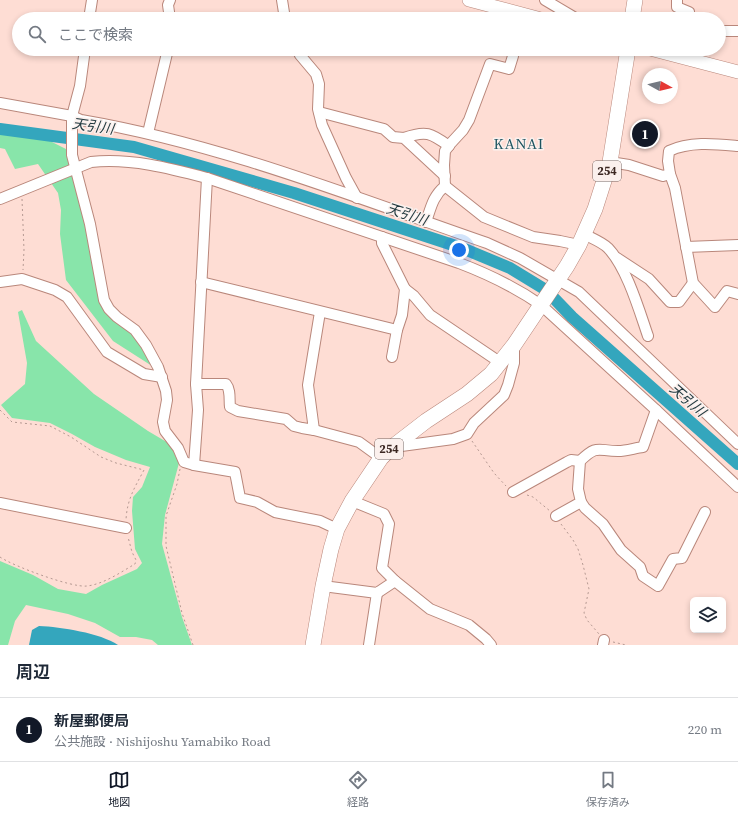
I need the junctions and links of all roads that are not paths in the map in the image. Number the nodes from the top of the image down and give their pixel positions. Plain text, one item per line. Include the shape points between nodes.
1 (92, 0) edge
2 (170, 0) edge
3 (282, 0) edge
4 (468, 0) edge
5 (545, 0) edge
6 (635, 0) edge
7 (677, 0) edge
8 (90, 12) edge
9 (169, 12) edge
10 (284, 12) edge
11 (506, 12) edge
12 (565, 12) edge
13 (633, 12) edge
14 (689, 12) edge
15 (726, 31) edge
16 (737, 31) dead end
17 (84, 56) edge
18 (167, 56) edge
19 (301, 56) edge
20 (513, 56) edge
21 (627, 56) edge
22 (698, 56) edge
23 (738, 72) edge
24 (0, 103) edge
25 (319, 112) junction
26 (72, 116) junction
27 (148, 133) junction
28 (404, 138) junction
29 (449, 146) junction
30 (738, 146) edge
31 (610, 162) junction
32 (76, 168) junction
33 (670, 174) junction
34 (207, 178) junction
35 (445, 181) junction
36 (357, 198) junction
37 (0, 199) edge
38 (426, 222) junction
39 (382, 237) junction
40 (581, 239) junction
41 (738, 245) edge
42 (686, 247) junction
43 (614, 255) junction
44 (557, 281) junction
45 (0, 282) edge
46 (201, 282) junction
47 (693, 283) junction
48 (405, 289) junction
49 (738, 294) edge
50 (541, 304) junction
51 (320, 312) junction
52 (397, 330) junction
53 (648, 336) dead end
54 (514, 345) junction
55 (392, 357) dead end
56 (501, 362) junction
57 (162, 377) junction
58 (196, 384) junction
59 (656, 410) junction
60 (426, 421) junction
61 (314, 430) junction
62 (427, 443) junction
63 (738, 444) edge
64 (386, 453) junction
65 (580, 461) junction
66 (194, 465) junction
67 (738, 487) edge
68 (512, 492) road end
69 (352, 501) junction
70 (581, 502) junction
71 (0, 503) edge
72 (705, 512) dead end
73 (556, 516) road end
74 (126, 528) road end
75 (337, 529) junction
76 (395, 581) junction
77 (323, 586) junction
78 (377, 593) junction
79 (488, 643) edge
80 (313, 645) edge
81 (369, 645) edge

1 - 8 street
2 - 9 street
3 - 10 street
4 - 11 main road
5 - 12 street
6 - 13 highway
7 - 14 street via 676,7
15 - 16 street
17 - 26 street
18 - 27 street
19 - 25 street via 316,74 319,84
20 - 29 street via 509,69 490,64 469,120
21 - 31 highway, 254
22 - 23 main road
24 - 26 street
25 - 28 street via 384,129 393,137
25 - 36 street via 322,125
26 - 27 street
26 - 32 street via 72,156
27 - 36 street via 241,158
28 - 29 street via 417,133 434,135
28 - 35 street
29 - 35 street via 444,164
30 - 33 street via 703,144 676,148 669,151
31 - 33 street via 663,176
31 - 40 highway, 254 via 595,209
32 - 34 street via 91,162 127,162 166,167
32 - 37 street
32 - 57 street via 90,224 104,300 117,317 135,330 146,345
33 - 42 street
34 - 39 street
34 - 46 street
35 - 38 street via 434,198
35 - 40 street via 484,217 533,237
36 - 38 street
38 - 44 street via 488,243 520,258
39 - 48 street via 382,243
39 - 50 street via 487,274
40 - 43 street via 607,247
40 - 44 highway, 254
41 - 42 street
42 - 47 street
43 - 47 street via 649,279 670,302 679,302
43 - 53 street via 636,302
44 - 50 highway, 254
44 - 63 street via 579,292
45 - 57 street via 22,279 55,290 67,298 107,352 144,374
46 - 51 street
46 - 58 street
47 - 49 street via 715,307 727,291
48 - 52 street via 402,315
48 - 56 street via 430,315
50 - 54 highway, 254
50 - 59 street
51 - 52 street
51 - 61 street via 308,385
52 - 55 street
54 - 56 highway, 254
54 - 62 street via 514,363 504,395 474,423 467,434
56 - 60 highway, 254 via 480,384
57 - 66 street via 166,391 163,422 165,431 178,448 184,462
58 - 61 street via 226,384 229,388 230,407 238,411 286,418 294,426
58 - 66 street via 198,410
59 - 65 street via 643,447 618,451 590,451
59 - 67 street
60 - 62 street
60 - 64 highway, 254
61 - 64 street via 359,442
62 - 64 street
64 - 69 highway, 254
65 - 68 street via 571,460
65 - 70 street via 578,488
66 - 75 street via 235,472 240,498 257,502 275,512 320,521
69 - 75 highway, 254
69 - 76 street via 384,514 387,518 389,524 382,568
70 - 72 street via 603,524 621,550 640,567 643,576 658,586 673,559 682,558
70 - 73 street
71 - 74 street
75 - 77 highway, 254 via 330,549
76 - 78 street
76 - 79 street via 430,609 469,625
77 - 78 street
77 - 80 highway, 254
78 - 81 street

